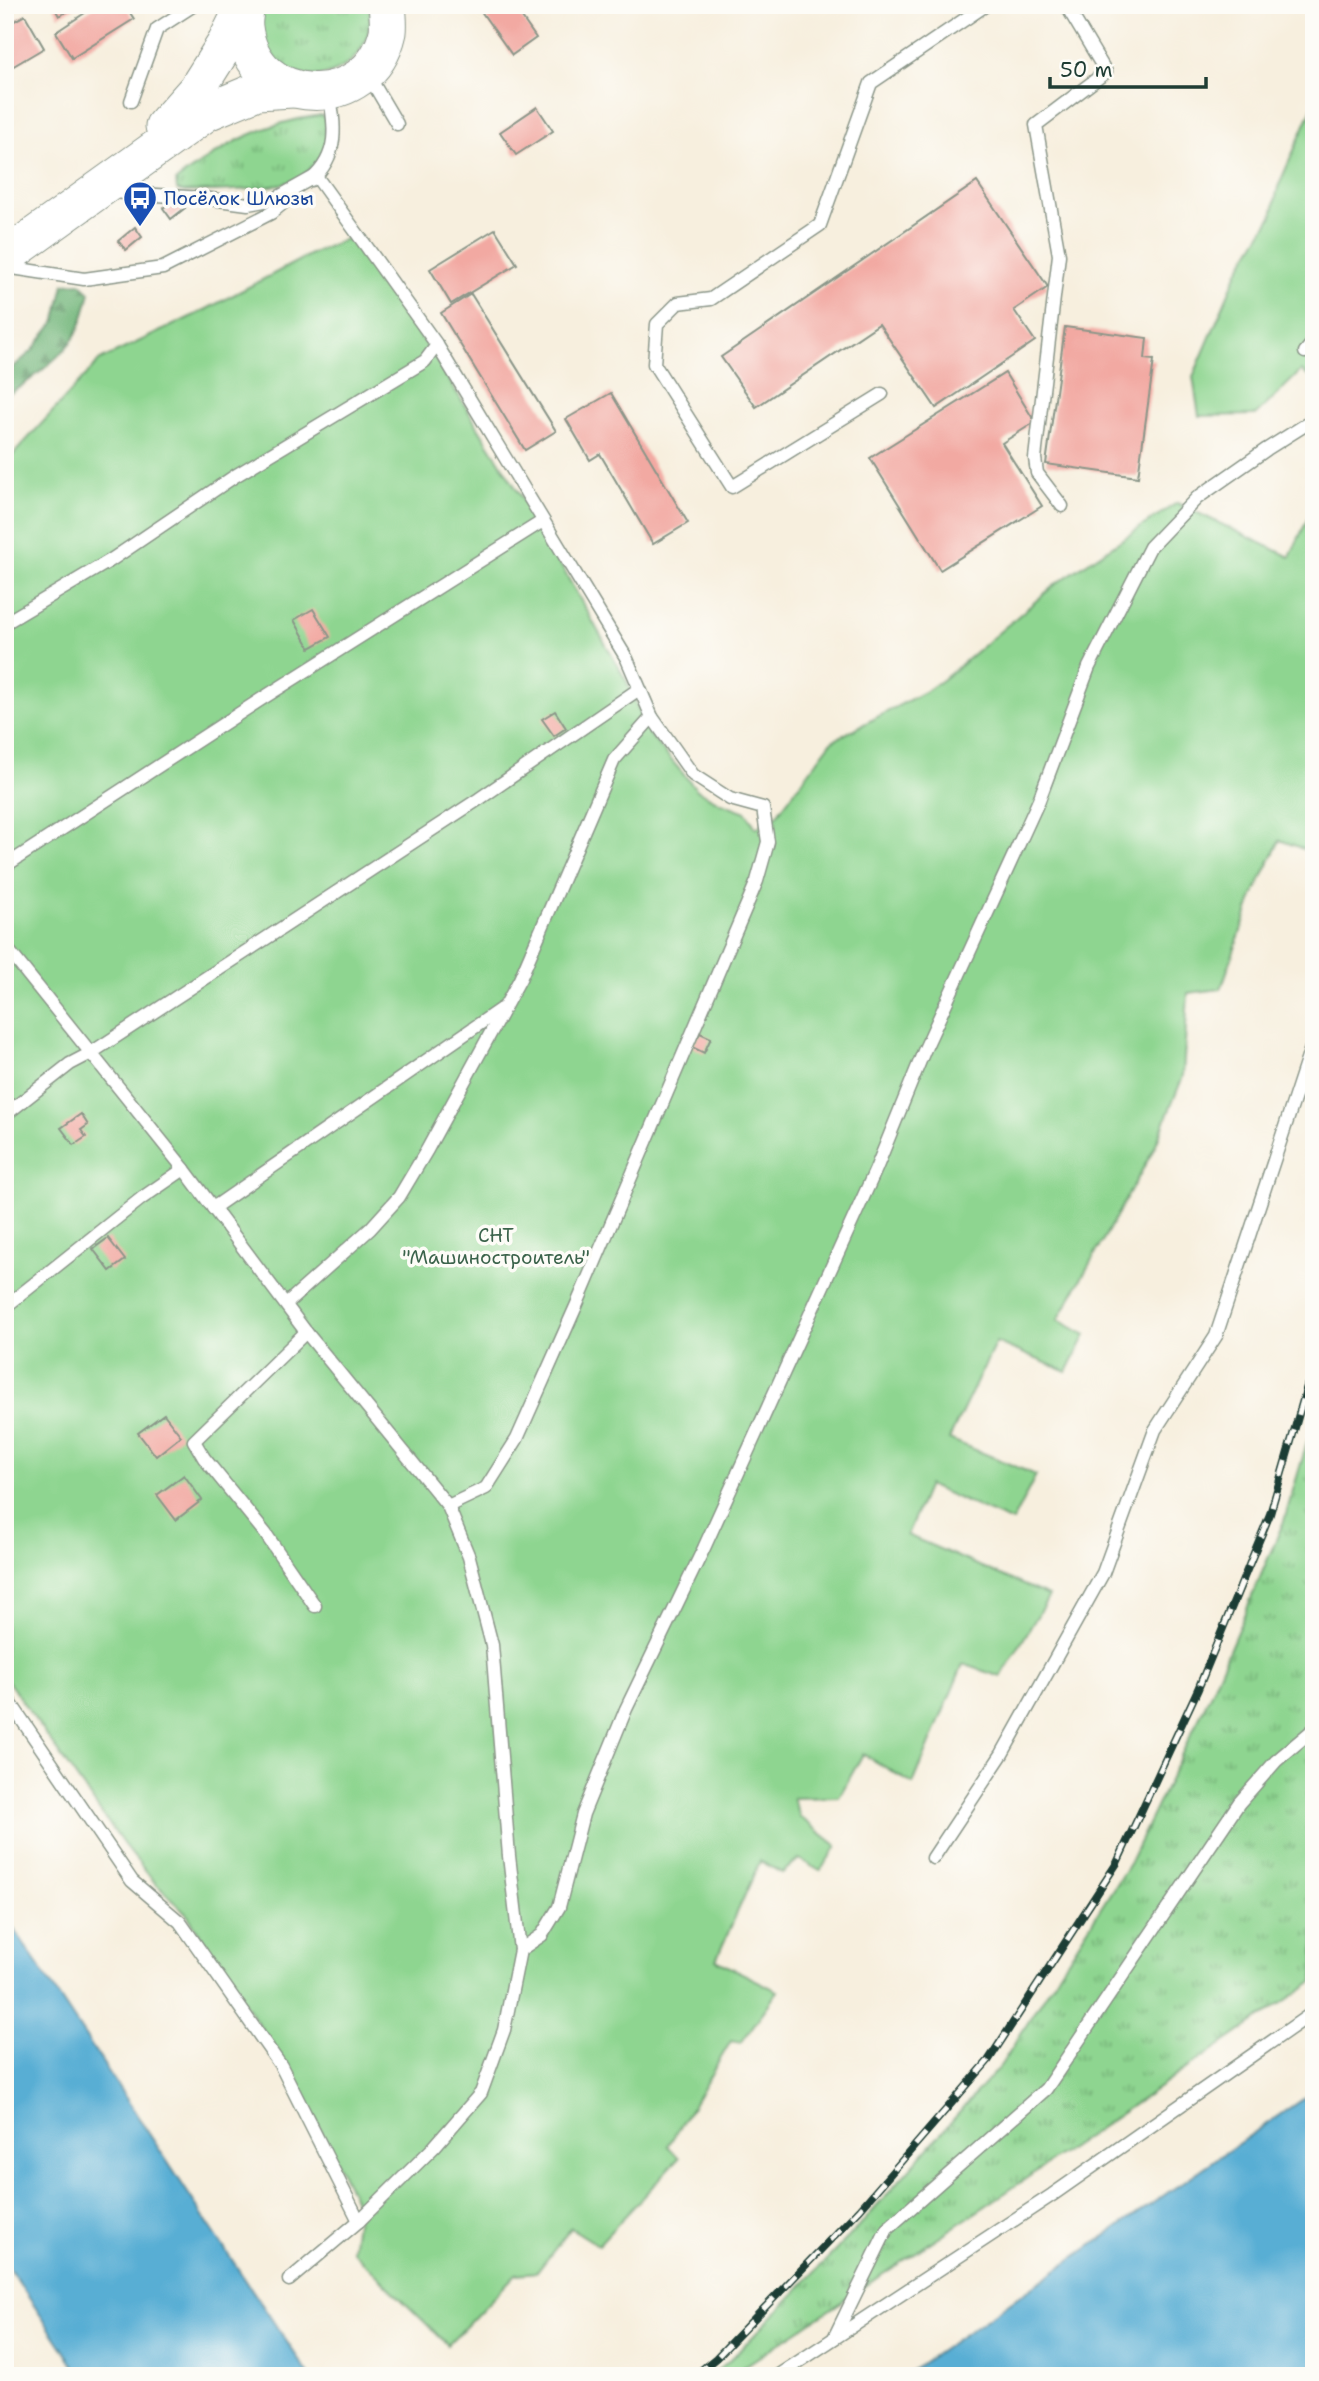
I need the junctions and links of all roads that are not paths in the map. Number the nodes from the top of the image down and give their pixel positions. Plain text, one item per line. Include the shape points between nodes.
1 (194, 5) edge
2 (245, 5) edge
3 (387, 5) edge
4 (412, 5) edge
5 (986, 5) edge
6 (1066, 5) edge
7 (374, 63) junction
8 (293, 89) junction
9 (329, 92) junction
10 (131, 101) dead end
11 (397, 124) dead end
12 (316, 176) junction
13 (110, 181) junction
14 (5, 257) edge
15 (5, 267) edge
16 (1314, 341) edge
17 (437, 345) junction
18 (1305, 352) dead end
19 (882, 394) dead end
20 (1314, 423) edge
21 (1062, 506) dead end
22 (543, 522) junction
23 (5, 623) edge
24 (639, 689) junction
25 (652, 717) junction
26 (5, 866) edge
27 (5, 946) edge
28 (505, 1006) junction
29 (1314, 1039) edge
30 (91, 1053) junction
31 (5, 1115) edge
32 (184, 1169) junction
33 (213, 1208) junction
34 (286, 1304) junction
35 (5, 1307) edge
36 (306, 1332) junction
37 (448, 1506) junction
38 (315, 1606) dead end
39 (5, 1695) edge
40 (1314, 1729) edge
41 (933, 1858) dead end
42 (520, 1950) junction
43 (1314, 2012) edge
44 (359, 2221) junction
45 (289, 2280) dead end
46 (834, 2338) junction
47 (777, 2376) edge

1 - 10 lane via 157,29
2 - 8 main road via 250,49 263,69
2 - 13 main road via 197,89
3 - 7 main road via 388,30
4 - 7 main road
5 - 19 lane via 871,83 820,225 711,299 678,303 657,324 654,364 732,487
6 - 21 lane via 1106,72 1035,125 1059,255 1035,458 1037,473
7 - 9 main road via 347,86
7 - 11 lane
8 - 9 main road
8 - 13 main road via 257,91 207,112
9 - 12 lane via 333,152
12 - 13 lane via 275,199 248,204
12 - 15 lane via 271,214 163,268 84,279
12 - 17 lane
13 - 14 main road
16 - 18 lane
17 - 22 lane
17 - 23 lane via 425,361
20 - 42 lane via 1197,498 1150,547 1089,667 1040,800 715,1524 626,1709 583,1814 559,1907 542,1936
22 - 24 lane via 626,659
22 - 26 lane
24 - 25 lane
24 - 30 lane
25 - 28 lane via 614,760
25 - 37 lane via 693,775 730,799 763,808 768,842 758,881 517,1439 486,1488
27 - 30 lane
28 - 33 lane
28 - 34 lane via 399,1197
29 - 41 lane via 1216,1336 1155,1430 1103,1573 1002,1754
30 - 31 lane
30 - 32 lane
32 - 33 lane
32 - 35 lane
33 - 34 lane
34 - 36 lane
36 - 37 lane
36 - 38 lane via 194,1441
37 - 42 lane via 468,1557 492,1645
39 - 44 lane via 132,1881 180,1922 281,2066
40 - 46 lane via 1276,1761 1239,1803 1046,2089 887,2229
42 - 44 lane via 504,2030 481,2093 435,2147
43 - 46 lane via 1052,2195
44 - 45 lane
46 - 47 lane

